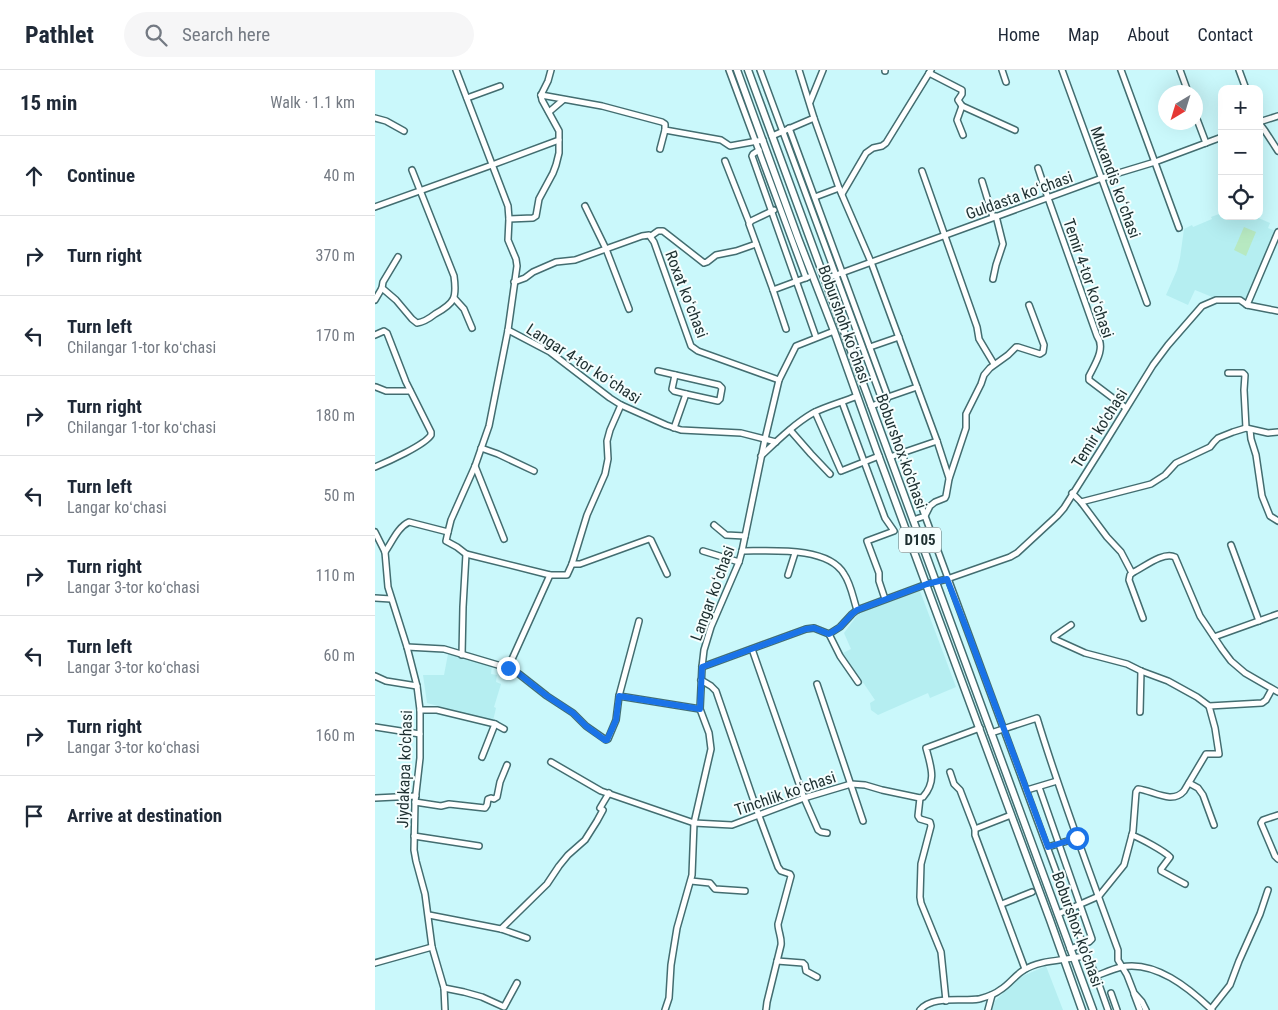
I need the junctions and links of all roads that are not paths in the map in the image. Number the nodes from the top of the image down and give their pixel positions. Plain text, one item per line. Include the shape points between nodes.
1 (456, 70) edge
2 (551, 70) edge
3 (729, 70) edge
4 (737, 70) edge
5 (748, 70) edge
6 (760, 70) edge
7 (799, 70) edge
8 (823, 70) edge
9 (1001, 70) edge
10 (1062, 70) edge
11 (1121, 70) edge
12 (1180, 70) edge
13 (1239, 70) edge
14 (930, 71) edge
15 (1006, 82) dead end
16 (1185, 85) edge
17 (1245, 85) edge
18 (500, 86) dead end
19 (541, 95) junction
20 (769, 95) junction
21 (467, 98) junction
22 (563, 100) junction
23 (759, 100) junction
24 (809, 102) junction
25 (963, 106) junction
26 (549, 112) junction
27 (1278, 116) edge
28 (375, 118) edge
29 (814, 118) junction
30 (1263, 122) edge
31 (789, 128) junction
32 (1263, 128) edge
33 (665, 130) junction
34 (1015, 130) dead end
35 (1201, 130) edge
36 (783, 131) junction
37 (404, 132) dead end
38 (963, 135) dead end
39 (772, 136) junction
40 (1218, 138) edge
41 (559, 140) junction
42 (759, 140) junction
43 (1206, 143) junction
44 (660, 149) dead end
45 (759, 150) junction
46 (1278, 151) edge
47 (725, 161) dead end
48 (1155, 162) junction
49 (492, 165) junction
50 (1038, 168) dead end
51 (412, 170) dead end
52 (922, 171) dead end
53 (1102, 178) junction
54 (981, 181) dead end
55 (775, 184) junction
56 (764, 188) junction
57 (839, 188) junction
58 (420, 190) junction
59 (842, 194) junction
60 (815, 197) junction
61 (1048, 198) junction
62 (585, 206) dead end
63 (375, 207) edge
64 (783, 207) junction
65 (772, 211) junction
66 (995, 217) junction
67 (509, 219) junction
68 (749, 222) junction
69 (1179, 228) dead end
70 (1278, 232) edge
71 (945, 235) junction
72 (651, 236) junction
73 (756, 244) junction
74 (606, 248) junction
75 (398, 257) dead end
76 (871, 262) junction
77 (842, 272) junction
78 (836, 275) junction
79 (809, 277) junction
80 (825, 279) junction
81 (993, 279) dead end
82 (797, 281) junction
83 (514, 282) junction
84 (382, 288) junction
85 (773, 290) junction
86 (454, 298) junction
87 (375, 300) edge
88 (1147, 303) dead end
89 (1029, 305) dead end
90 (1247, 305) junction
91 (629, 309) dead end
92 (1278, 311) edge
93 (471, 328) dead end
94 (786, 329) dead end
95 (508, 330) junction
96 (834, 330) junction
97 (375, 334) edge
98 (816, 337) junction
99 (899, 337) junction
100 (870, 347) junction
101 (995, 364) junction
102 (658, 371) dead end
103 (1228, 373) dead end
104 (675, 375) junction
105 (779, 380) junction
106 (376, 387) edge
107 (917, 387) junction
108 (410, 391) junction
109 (686, 394) junction
110 (857, 396) junction
111 (888, 397) junction
112 (842, 402) junction
113 (883, 402) junction
114 (621, 405) junction
115 (871, 406) junction
116 (1126, 408) junction
117 (815, 412) junction
118 (674, 428) junction
119 (1248, 429) junction
120 (790, 430) junction
121 (1278, 432) edge
122 (765, 439) junction
123 (937, 441) junction
124 (776, 442) junction
125 (481, 448) junction
126 (901, 453) junction
127 (761, 456) junction
128 (879, 456) junction
129 (889, 456) junction
130 (864, 462) junction
131 (475, 466) junction
132 (375, 468) edge
133 (534, 471) dead end
134 (830, 474) dead end
135 (949, 479) junction
136 (1072, 493) junction
137 (1081, 502) junction
138 (925, 516) junction
139 (913, 520) junction
140 (1278, 521) edge
141 (714, 525) dead end
142 (375, 532) edge
143 (448, 532) junction
144 (745, 536) junction
145 (504, 539) dead end
146 (1231, 545) dead end
147 (703, 551) dead end
148 (742, 551) junction
149 (385, 552) junction
150 (795, 553) junction
151 (466, 554) junction
152 (739, 562) junction
153 (572, 564) junction
154 (1132, 573) junction
155 (667, 574) dead end
156 (550, 575) junction
157 (788, 575) dead end
158 (947, 579) junction
159 (936, 582) junction
160 (927, 584) junction
161 (375, 598) edge
162 (391, 599) junction
163 (885, 599) junction
164 (857, 610) junction
165 (1278, 614) edge
166 (1143, 618) dead end
167 (963, 619) junction
168 (639, 622) dead end
169 (1259, 622) junction
170 (951, 623) junction
171 (1071, 625) dead end
172 (829, 634) junction
173 (1214, 637) junction
174 (407, 647) junction
175 (752, 649) junction
176 (462, 655) junction
177 (977, 658) junction
178 (965, 662) junction
179 (702, 667) junction
180 (508, 668) junction
181 (1141, 671) junction
182 (375, 676) edge
183 (701, 680) junction
184 (858, 682) dead end
185 (817, 684) dead end
186 (417, 686) junction
187 (1272, 688) junction
188 (1278, 692) edge
189 (619, 696) junction
190 (1209, 706) junction
191 (700, 709) junction
192 (420, 710) junction
193 (1139, 712) dead end
194 (495, 724) junction
195 (375, 727) edge
196 (980, 728) junction
197 (1004, 728) junction
198 (504, 729) dead end
199 (991, 733) junction
200 (420, 734) junction
201 (482, 756) dead end
202 (551, 762) dead end
203 (507, 765) dead end
204 (950, 772) dead end
205 (1057, 781) junction
206 (1189, 783) junction
207 (851, 784) junction
208 (1039, 786) junction
209 (1027, 790) junction
210 (609, 793) junction
211 (416, 796) junction
212 (375, 798) edge
213 (804, 798) junction
214 (920, 798) junction
215 (415, 802) junction
216 (1011, 815) junction
217 (1278, 815) edge
218 (759, 816) junction
219 (863, 821) dead end
220 (694, 822) junction
221 (1214, 825) dead end
222 (975, 829) junction
223 (827, 833) dead end
224 (1132, 835) junction
225 (414, 836) junction
226 (1077, 838) junction
227 (1059, 844) junction
228 (479, 846) dead end
229 (1048, 847) junction
230 (1278, 858) edge
231 (691, 881) junction
232 (1185, 884) dead end
233 (1268, 890) dead end
234 (745, 891) dead end
235 (1032, 892) dead end
236 (1099, 896) junction
237 (1001, 904) junction
238 (1080, 905) junction
239 (1071, 909) junction
240 (1057, 914) junction
241 (429, 916) junction
242 (501, 929) junction
243 (527, 938) dead end
244 (1083, 944) junction
245 (432, 947) junction
246 (1070, 949) junction
247 (1087, 955) junction
248 (1074, 958) junction
249 (1064, 960) junction
250 (777, 961) junction
251 (375, 963) edge
252 (1122, 967) junction
253 (1025, 969) junction
254 (1096, 976) junction
255 (817, 978) dead end
256 (517, 983) dead end
257 (444, 988) junction
258 (1111, 993) dead end
259 (1134, 994) junction
260 (992, 995) junction
261 (946, 1001) junction
262 (445, 1010) edge
263 (665, 1010) edge
264 (766, 1010) edge
265 (920, 1010) edge
266 (988, 1010) edge
267 (1082, 1010) edge
268 (1093, 1010) edge
269 (1108, 1010) edge
270 (1117, 1010) edge
271 (1140, 1010) edge
272 (1146, 1010) edge
273 (1212, 1010) edge

1 - 21 street
2 - 19 street
3 - 42 street
4 - 42 main road, Boburshoh koʻchasi / D105
5 - 23 main road, Boburshox ko'chasi / D105
6 - 20 street
7 - 24 street
8 - 24 street
9 - 15 street
10 - 53 street, Muxandis koʻchasi
11 - 48 street
12 - 16 street
13 - 17 street
14 - 25 street via 962,90 958,100
14 - 59 street via 886,143 866,153
18 - 21 street
19 - 22 street
19 - 26 street
20 - 23 street
20 - 36 street
21 - 49 street
22 - 26 street
22 - 33 street via 662,122
23 - 39 main road, Boburshox ko'chasi / D105
24 - 29 street
25 - 34 street
25 - 38 street via 957,120
26 - 41 street via 559,131
27 - 30 street
28 - 37 street
29 - 31 street
29 - 57 street
31 - 36 street
31 - 60 street
32 - 46 street
33 - 42 street via 721,140 730,146
33 - 44 street
35 - 43 street
36 - 39 street
36 - 78 street
39 - 80 main road, Boburshox ko'chasi / D105
40 - 43 street, Guldasta koʻchasi
41 - 49 street
41 - 67 street via 556,165 539,199 536,216
42 - 45 street
42 - 55 main road, Boburshoh koʻchasi / D105
43 - 48 street, Guldasta koʻchasi
45 - 55 street
45 - 56 street via 752,156
47 - 68 street
48 - 53 street, Guldasta koʻchasi
48 - 69 street
49 - 58 street
49 - 67 street via 508,206
50 - 61 street, Temir 4-tor koʻchasi
51 - 58 street
52 - 71 street
53 - 61 street, Guldasta koʻchasi
53 - 88 street, Muxandis koʻchasi
54 - 66 street
55 - 56 street
55 - 64 main road, Boburshoh koʻchasi / D105
56 - 65 street
57 - 59 street
57 - 60 street
58 - 63 street
58 - 86 street via 454,276
59 - 76 street
60 - 77 street
61 - 66 street, Guldasta koʻchasi
61 - 116 street, Temir 4-tor koʻchasi via 1101,340 1101,350 1089,380
62 - 74 street
64 - 65 street
64 - 79 main road, Boburshoh koʻchasi / D105
65 - 68 street
65 - 82 street
66 - 71 street, Guldasta koʻchasi
66 - 81 street via 1003,244
67 - 83 street via 508,240 517,266
68 - 73 street
70 - 90 street
71 - 76 street, Guldasta koʻchasi
71 - 101 street via 979,339
72 - 73 street via 663,231 704,263 716,255
72 - 74 street, Roxat koʻchasi
72 - 105 street, Roxat koʻchasi via 691,346
73 - 85 street
74 - 83 street, Roxat koʻchasi via 575,260 555,262
74 - 91 street
75 - 84 street
76 - 77 street, Guldasta koʻchasi
76 - 99 street
77 - 78 street, Guldasta koʻchasi
77 - 100 street
78 - 80 street, Guldasta koʻchasi
78 - 113 street
79 - 82 street
79 - 96 main road, Boburshoh koʻchasi / D105
80 - 115 main road, Boburshox ko'chasi / D105
82 - 85 street
82 - 98 street
83 - 95 street
84 - 86 street via 417,323 446,309
84 - 87 street
85 - 94 street
86 - 93 street via 464,309
89 - 101 street via 1044,345 1043,352 1040,354 1016,347
90 - 92 street, Temir ko'chasi
90 - 116 street, Temir ko'chasi via 1239,300 1216,300 1202,306 1153,364
95 - 114 street, Langar 4-tor koʻchasi via 550,352
95 - 125 street via 489,426
96 - 98 street, Langar koʻchasi
96 - 110 main road, Boburshoh koʻchasi / D105
97 - 108 street via 387,333
98 - 105 street, Langar koʻchasi via 796,346
99 - 100 street
99 - 107 street
100 - 111 street
101 - 135 street via 984,375 966,414 966,428
102 - 104 street
103 - 119 street via 1245,375
104 - 109 street via 672,389
104 - 109 street via 722,388 718,401
105 - 122 street, Langar koʻchasi
106 - 108 street via 386,391
107 - 111 street
107 - 123 street
108 - 132 street via 431,432 430,436
109 - 118 street
110 - 112 street
110 - 128 main road, Boburshoh koʻchasi / D105
111 - 113 street
112 - 117 street
112 - 130 street
113 - 115 street
113 - 126 street
114 - 118 street, Langar 4-tor koʻchasi
114 - 153 street via 607,441 605,474 587,515
115 - 129 main road, Boburshox ko'chasi / D105
116 - 136 street, Temir ko'chasi
117 - 120 street
117 - 130 street via 841,470
118 - 122 street, Langar 4-tor koʻchasi
119 - 121 street
119 - 137 street via 1218,438 1210,448 1176,463 1151,484
119 - 140 street via 1257,455 1263,496 1270,516
120 - 124 street
120 - 134 street
122 - 124 street, Langar 4-tor koʻchasi
122 - 127 street, Langar koʻchasi
123 - 126 street
123 - 135 street
124 - 127 street
125 - 131 street
125 - 133 street
126 - 129 street
126 - 138 street
127 - 144 street, Langar koʻchasi
128 - 130 street
128 - 160 main road, Boburshoh koʻchasi / D105
129 - 139 main road, Boburshox ko'chasi / D105
130 - 163 street via 885,518 894,531 867,541
131 - 143 street
131 - 145 street
135 - 138 street via 945,498 930,506
136 - 137 street
136 - 158 street, Temir ko'chasi via 1057,516 1017,553
137 - 154 street via 1121,552
138 - 139 street
138 - 158 street
139 - 159 main road, Boburshox ko'chasi / D105
141 - 144 street via 726,535
142 - 149 street, Jiydakapa ko'chasi
143 - 149 street via 409,522 403,525
143 - 151 street via 446,541
144 - 148 street, Langar koʻchasi
146 - 169 street
147 - 152 street
148 - 150 street
148 - 152 street, Langar koʻchasi
149 - 162 street, Jiydakapa ko'chasi
150 - 157 street
150 - 164 street via 824,558 838,566
151 - 156 street
151 - 176 street
152 - 179 street, Langar koʻchasi via 711,627
153 - 155 street via 649,539
153 - 156 street via 567,574
154 - 166 street via 1129,580
154 - 173 street via 1162,557 1175,557 1200,616
156 - 180 street
158 - 159 street, Temir ko'chasi
158 - 167 street
159 - 160 street, Temir ko'chasi
159 - 170 main road, Boburshox ko'chasi / D105
160 - 163 street, Temir ko'chasi
160 - 196 main road, Boburshoh koʻchasi / D105
161 - 162 street
162 - 174 street, Jiydakapa ko'chasi
163 - 164 street, Temir ko'chasi
164 - 172 street
165 - 169 street
167 - 170 street
167 - 177 street
168 - 189 street
169 - 173 street
170 - 178 main road, Boburshox ko'chasi / D105
171 - 181 street via 1054,639
172 - 175 street via 814,628 806,629
172 - 184 street
173 - 187 street via 1245,674
174 - 176 street via 444,649
174 - 186 street, Jiydakapa ko'chasi
175 - 179 street
175 - 213 street
176 - 180 street
177 - 178 street
177 - 197 street
178 - 199 main road, Boburshox ko'chasi / D105
179 - 183 street, Langar koʻchasi
180 - 189 street via 606,740 616,720
181 - 190 street via 1167,680
181 - 193 street
182 - 186 street
183 - 191 street, Langar koʻchasi
183 - 218 street via 716,691
185 - 207 street
186 - 192 street, Jiydakapa ko'chasi
187 - 188 street
187 - 190 street via 1262,703
189 - 191 street
190 - 206 street via 1220,752 1206,754
191 - 220 street, Langar koʻchasi via 711,749
192 - 194 street via 437,710
192 - 200 street, Jiydakapa ko'chasi
194 - 198 street
194 - 201 street
195 - 200 street
196 - 214 street via 926,748 933,772 930,787
196 - 216 main road, Boburshoh koʻchasi / D105
197 - 199 street
197 - 205 street via 1037,718
197 - 209 street
199 - 240 main road, Boburshox ko'chasi / D105
200 - 211 street, Jiydakapa ko'chasi
202 - 210 street, Tinchlik koʻchasi
203 - 215 street via 497,797 489,798 485,808
204 - 222 street
205 - 208 street
205 - 226 street
206 - 221 street via 1203,795
206 - 224 street via 1182,794 1175,797 1137,789
207 - 213 street, Tinchlik koʻchasi
207 - 214 street, Tinchlik koʻchasi
207 - 219 street
208 - 209 street
208 - 227 street
209 - 229 street
210 - 220 street, Tinchlik koʻchasi
210 - 242 street via 585,840 568,855 547,884
211 - 212 street
211 - 215 street, Jiydakapa ko'chasi
213 - 218 street, Tinchlik koʻchasi
213 - 223 street via 818,830
214 - 261 street via 918,816 930,822 931,826 921,864 920,897 941,952
215 - 225 street, Jiydakapa ko'chasi
216 - 222 street
216 - 249 main road, Boburshoh koʻchasi / D105
217 - 230 street via 1261,823
218 - 220 street, Tinchlik koʻchasi via 732,825
218 - 250 street via 778,867 791,876 778,924 781,945
220 - 231 street, Langar koʻchasi
222 - 237 street
224 - 232 street via 1169,855 1161,871
224 - 236 street via 1124,865
225 - 228 street
225 - 241 street, Jiydakapa ko'chasi via 416,861
226 - 227 street
226 - 236 street
227 - 229 street
227 - 238 street
229 - 239 street
231 - 234 street via 710,883 715,889
231 - 263 street, Langar koʻchasi via 677,928
233 - 273 street via 1230,985
235 - 237 street
236 - 238 street
236 - 252 street
237 - 253 street
238 - 239 street
238 - 244 street via 1092,939
239 - 240 street
239 - 244 street
240 - 246 main road, Boburshox ko'chasi / D105
241 - 242 street
241 - 245 street, Jiydakapa ko'chasi
242 - 243 street
244 - 246 street
244 - 247 street
245 - 251 street
245 - 257 street, Jiydakapa ko'chasi
246 - 248 main road, Boburshox ko'chasi / D105
247 - 248 street
247 - 254 street
248 - 249 street
248 - 268 main road, Boburshox ko'chasi / D105
249 - 253 street
249 - 267 main road, Boburshoh koʻchasi / D105
250 - 255 street via 803,963 806,971
250 - 264 street
252 - 254 street
252 - 259 street
252 - 273 street via 1158,970 1190,990
253 - 260 street
254 - 269 street
256 - 257 street via 505,1007
257 - 262 street, Jiydakapa ko'chasi
258 - 270 street
259 - 271 street
259 - 272 street
260 - 261 street
260 - 266 street
261 - 265 street via 929,1003

